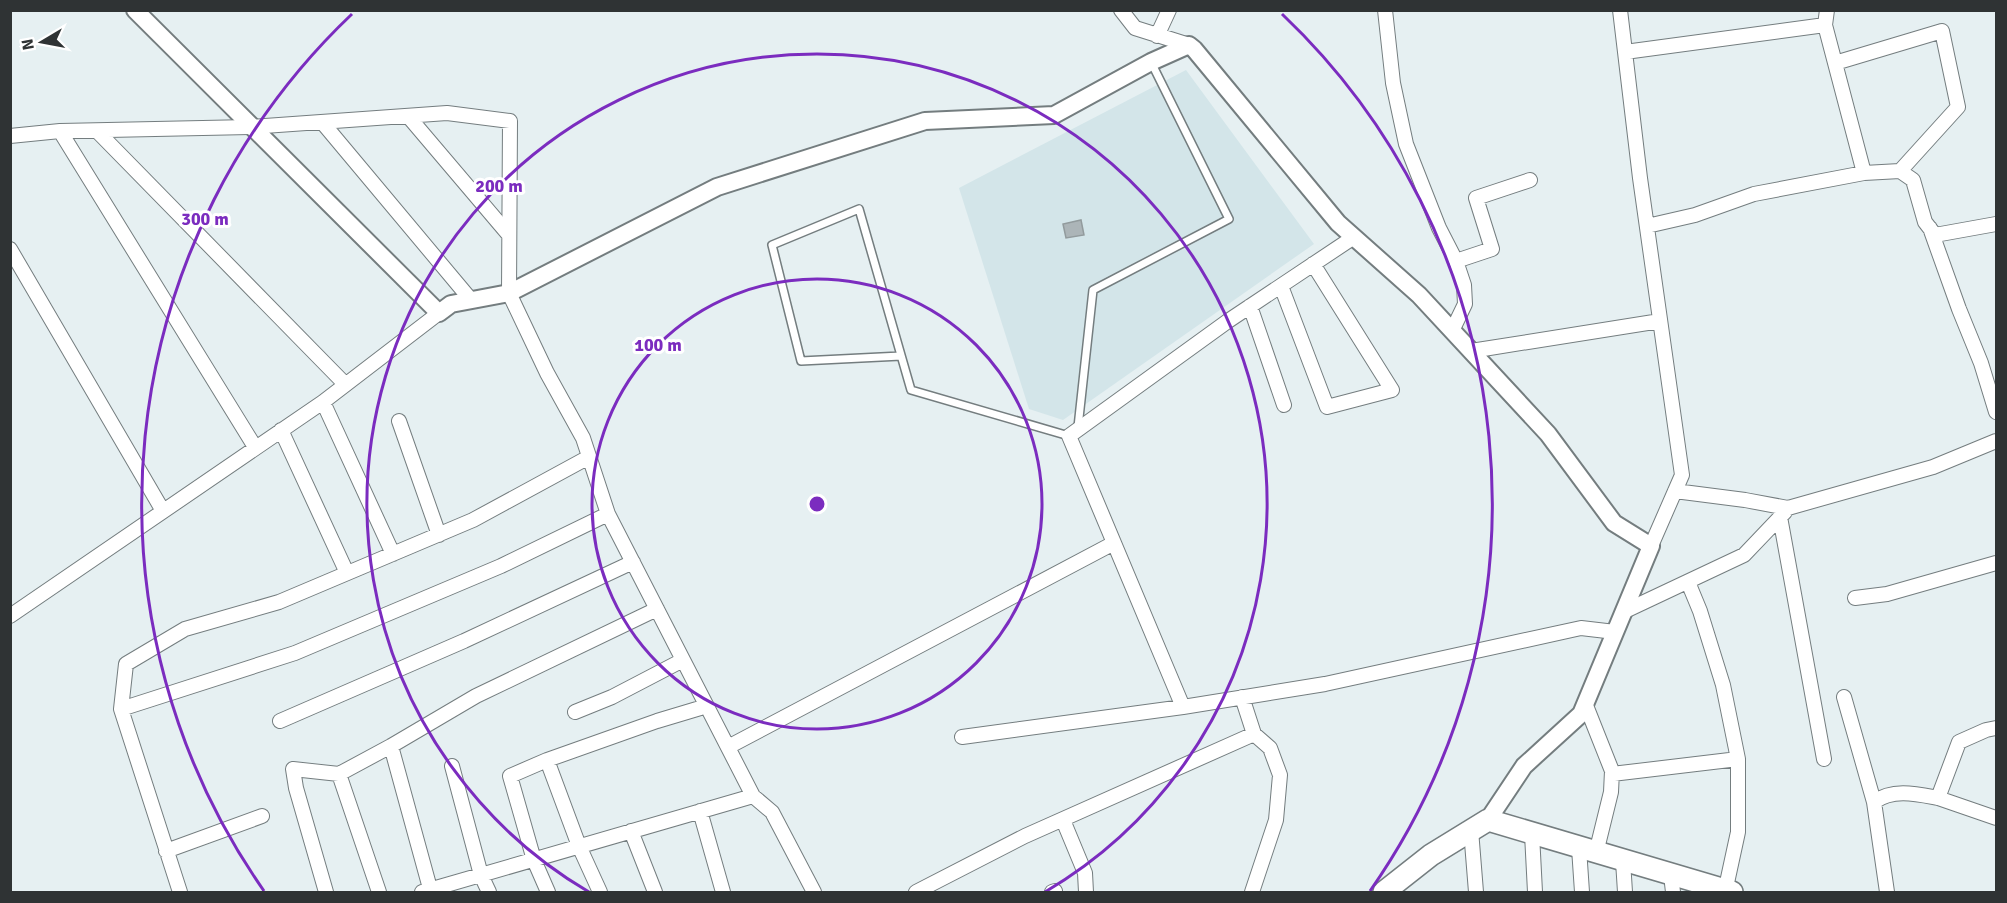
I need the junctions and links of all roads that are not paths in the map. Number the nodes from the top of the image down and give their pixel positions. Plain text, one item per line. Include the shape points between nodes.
1 (135, 10) edge
2 (1121, 10) edge
3 (1169, 10) edge
4 (1385, 10) edge
5 (1620, 10) edge
6 (1827, 10) edge
7 (1824, 25) junction
8 (1156, 36) junction
9 (1189, 45) junction
10 (1625, 52) junction
11 (1151, 62) junction
12 (1835, 63) junction
13 (408, 116) junction
14 (322, 122) junction
15 (250, 127) junction
16 (60, 131) junction
17 (97, 131) junction
18 (10, 136) edge
19 (1900, 171) junction
20 (1864, 173) junction
21 (1530, 180) dead end
22 (1996, 224) edge
23 (1647, 226) junction
24 (1930, 228) junction
25 (509, 235) junction
26 (1354, 237) junction
27 (10, 249) edge
28 (1456, 261) junction
29 (1313, 264) junction
30 (1281, 286) junction
31 (509, 293) junction
32 (471, 300) junction
33 (1250, 306) junction
34 (440, 313) junction
35 (1660, 321) junction
36 (1452, 331) junction
37 (1471, 351) junction
38 (902, 356) junction
39 (345, 384) junction
40 (323, 402) junction
41 (1284, 405) dead end
42 (1996, 412) edge
43 (399, 421) dead end
44 (280, 430) junction
45 (1073, 433) junction
46 (1996, 441) edge
47 (255, 447) junction
48 (589, 457) junction
49 (1675, 491) junction
50 (163, 510) junction
51 (1784, 512) junction
52 (608, 514) junction
53 (439, 535) junction
54 (1114, 543) junction
55 (1651, 546) junction
56 (393, 554) junction
57 (633, 562) junction
58 (1996, 563) edge
59 (346, 573) junction
60 (1688, 582) junction
61 (1855, 597) dead end
62 (657, 609) junction
63 (1623, 612) junction
64 (10, 616) edge
65 (1615, 632) junction
66 (683, 660) junction
67 (1844, 697) dead end
68 (1242, 698) junction
69 (1586, 703) junction
70 (707, 706) junction
71 (1183, 707) junction
72 (121, 709) junction
73 (575, 712) dead end
74 (280, 721) dead end
75 (1996, 728) edge
76 (1254, 734) junction
77 (962, 737) dead end
78 (391, 746) junction
79 (728, 747) junction
80 (1738, 759) junction
81 (1824, 759) dead end
82 (547, 760) junction
83 (452, 766) dead end
84 (339, 774) junction
85 (1612, 774) junction
86 (753, 796) junction
87 (1938, 798) junction
88 (1874, 802) junction
89 (700, 811) junction
90 (262, 816) dead end
91 (1996, 818) edge
92 (1063, 820) junction
93 (1479, 825) junction
94 (631, 831) junction
95 (1532, 834) junction
96 (579, 846) junction
97 (1588, 850) junction
98 (166, 851) junction
99 (534, 860) junction
100 (1623, 861) junction
101 (481, 875) junction
102 (1672, 884) edge
103 (942, 887) edge
104 (180, 892) edge
105 (326, 892) edge
106 (379, 892) edge
107 (428, 892) edge
108 (489, 892) edge
109 (548, 892) edge
110 (600, 892) edge
111 (655, 892) edge
112 (723, 892) edge
113 (814, 892) edge
114 (916, 892) edge
115 (1086, 892) edge
116 (1252, 892) edge
117 (1384, 892) edge
118 (1476, 892) edge
119 (1535, 892) edge
120 (1582, 892) edge
121 (1625, 892) edge
122 (1727, 892) edge
123 (1887, 892) edge

1 - 15 street
2 - 8 street via 1135,28
3 - 8 street
4 - 28 street via 1393,82 1406,144
5 - 10 street
6 - 7 street
7 - 10 street
7 - 12 street
8 - 9 street
9 - 11 street
9 - 26 street via 1338,223
10 - 23 street
11 - 31 street via 1054,115 925,121 717,187
11 - 45 lane via 1229,219 1093,290
12 - 19 street via 1942,31 1958,107
12 - 20 street
13 - 14 street
13 - 25 street
13 - 25 street via 447,113 510,121
14 - 15 street
14 - 32 street
15 - 17 street
15 - 34 street
16 - 17 street
16 - 18 street
16 - 47 street
17 - 39 street
19 - 20 street
19 - 24 street via 1912,180
20 - 23 street via 1754,194
21 - 28 street via 1476,198 1492,249
22 - 24 street via 1935,235
23 - 35 street
24 - 42 street
25 - 31 street
26 - 29 street
26 - 36 street via 1419,295
27 - 50 street
28 - 36 street via 1465,304
29 - 30 street
29 - 30 street via 1392,390 1327,407
30 - 33 street
31 - 32 street
31 - 48 street
32 - 34 street via 451,304
33 - 41 street
33 - 45 street
34 - 39 street
35 - 37 street
35 - 49 street via 1682,475
36 - 37 street
37 - 55 street via 1548,434 1614,523
38 - 38 lane via 859,209 772,245 801,361
38 - 45 lane via 911,390
39 - 40 street
40 - 44 street
40 - 56 street
43 - 53 street
44 - 47 street
44 - 59 street
45 - 54 street
46 - 51 street via 1933,467
47 - 50 street
48 - 52 street
48 - 53 street
49 - 51 street
49 - 55 street
50 - 64 street
51 - 60 street via 1744,555
51 - 81 street
52 - 57 street
52 - 72 street via 501,566 295,653
53 - 56 street
54 - 71 street
54 - 79 street
55 - 63 street
56 - 59 street
57 - 62 street
57 - 74 street
58 - 61 street via 1887,594
59 - 72 street via 279,602 184,629 126,664
60 - 63 street
60 - 80 street via 1723,685
62 - 66 street
62 - 78 street via 476,696
63 - 65 street
65 - 68 street via 1581,628 1325,684
65 - 69 street
66 - 70 street
66 - 73 street
67 - 88 street
68 - 71 street
68 - 76 street
69 - 85 street
69 - 93 street via 1581,714 1524,766
70 - 79 street
70 - 82 street
71 - 77 street
72 - 98 street
75 - 87 street via 1959,742
76 - 92 street
76 - 116 street via 1270,748 1280,775 1276,820
78 - 84 street
78 - 107 street
79 - 86 street
80 - 85 street
80 - 122 street via 1738,832
82 - 96 street
82 - 99 street via 510,776
83 - 101 street
84 - 105 street via 293,770
84 - 106 street
85 - 97 street via 1611,792
86 - 89 street
86 - 113 street via 772,812
87 - 88 street via 1884,794
87 - 91 street
88 - 123 street
89 - 94 street
89 - 112 street
90 - 98 street
92 - 103 street via 1025,837
92 - 115 street via 1085,873
93 - 95 main road
93 - 117 main road via 1431,855
93 - 118 street
94 - 96 street
94 - 111 street
95 - 97 main road
95 - 119 street
96 - 99 street
96 - 110 street
97 - 100 main road
97 - 120 street
98 - 104 street
99 - 101 street
99 - 109 street
100 - 102 main road
100 - 121 street
101 - 107 street
101 - 108 street
102 - 122 main road
103 - 114 street

